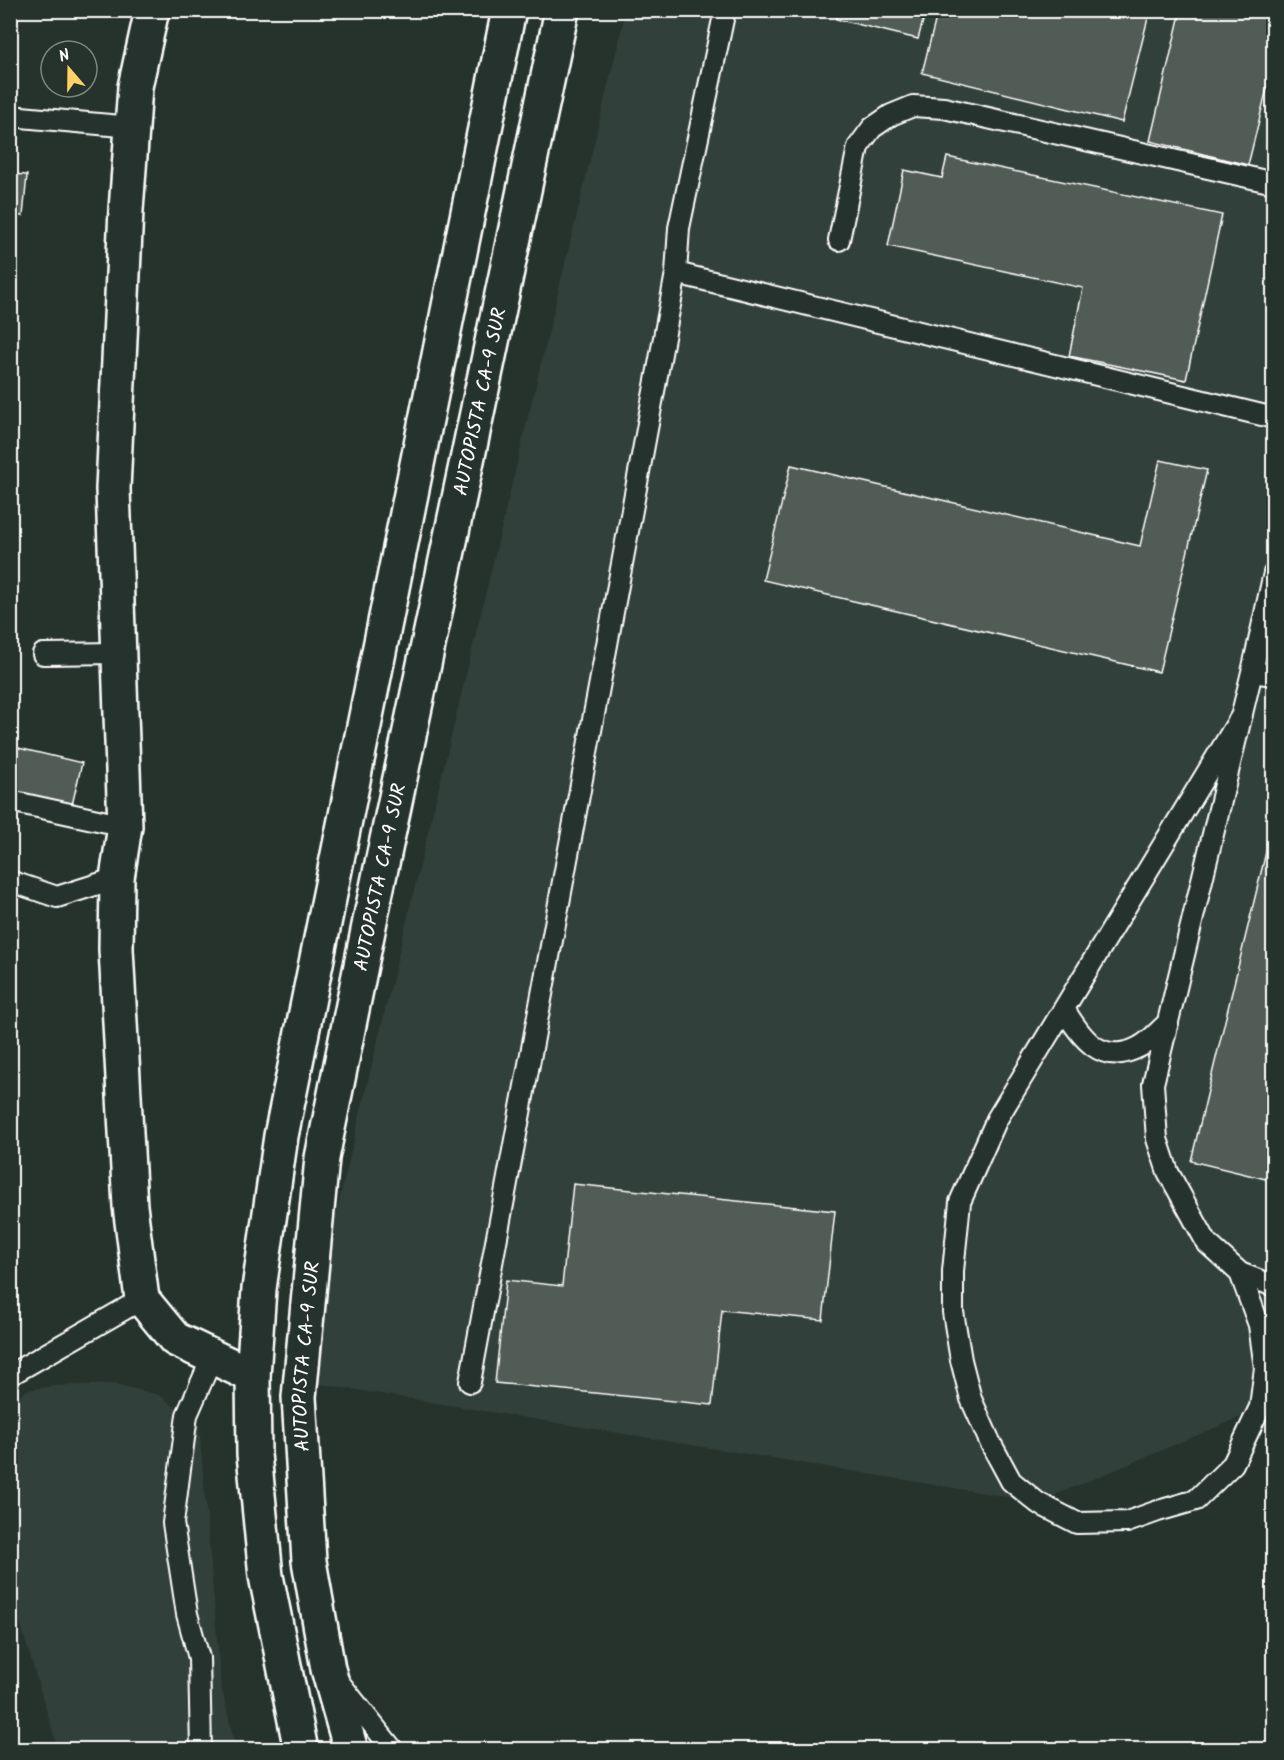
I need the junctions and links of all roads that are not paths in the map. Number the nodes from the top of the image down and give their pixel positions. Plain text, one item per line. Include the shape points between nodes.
1 (152, 10) edge
2 (509, 10) edge
3 (562, 10) edge
4 (725, 10) edge
5 (10, 116) edge
6 (132, 127) junction
7 (1274, 183) edge
8 (839, 240) dead end
9 (676, 273) junction
10 (1274, 418) edge
11 (1274, 573) edge
12 (118, 653) junction
13 (43, 654) dead end
14 (1252, 672) junction
15 (1274, 675) edge
16 (1242, 716) junction
17 (10, 801) edge
18 (125, 826) junction
19 (117, 878) junction
20 (10, 881) edge
21 (1064, 1009) junction
22 (1168, 1023) junction
23 (1240, 1273) junction
24 (1274, 1286) edge
25 (142, 1299) junction
26 (212, 1358) junction
27 (10, 1375) edge
28 (253, 1376) junction
29 (471, 1382) dead end
30 (328, 1669) junction
31 (201, 1749) edge
32 (301, 1749) edge
33 (351, 1749) edge
34 (393, 1749) edge

1 - 6 main road via 135,87
2 - 28 main road via 281,1136 259,1288
3 - 30 main road, AUTOPISTA CA-9 SUR via 322,1158 299,1397 309,1561
4 - 9 lane via 679,228
5 - 6 lane
6 - 12 main road via 113,489
7 - 8 lane via 944,108 913,106 872,128 858,147
9 - 10 lane
9 - 29 lane
11 - 14 lane
12 - 13 lane
12 - 18 main road
14 - 15 lane
14 - 16 lane
16 - 21 lane
16 - 22 lane
17 - 18 lane
18 - 19 main road
19 - 20 lane via 57,897
19 - 25 main road via 122,1090 130,1206
21 - 22 lane via 1080,1035 1096,1049 1119,1053 1139,1047
21 - 23 lane via 997,1119 960,1202 953,1312 961,1360 971,1399 1011,1481 1038,1503 1077,1523 1127,1522 1196,1500 1233,1464 1260,1407 1265,1368 1259,1325
22 - 23 lane via 1154,1084 1157,1139 1168,1172 1207,1244
23 - 24 lane
25 - 26 main road via 175,1339
25 - 27 lane
26 - 28 main road
26 - 31 lane via 187,1415 173,1523 187,1614 199,1658
28 - 32 main road via 254,1454 266,1576
30 - 33 main road, AUTOPISTA CA-9 SUR
30 - 34 lane

